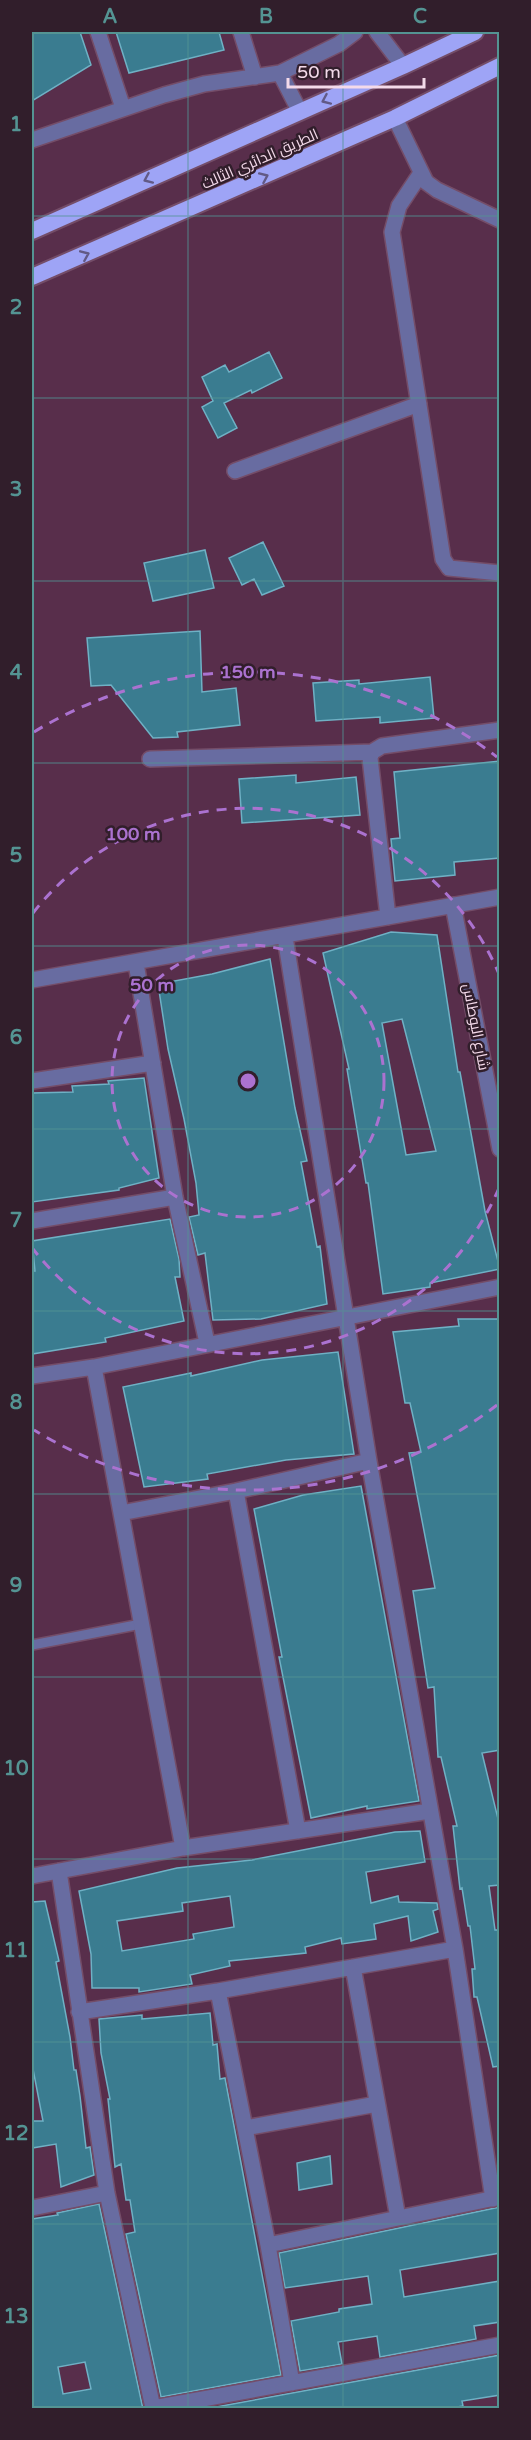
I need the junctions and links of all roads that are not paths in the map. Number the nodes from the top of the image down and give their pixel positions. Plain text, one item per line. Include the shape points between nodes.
1 (98, 32) edge
2 (241, 32) edge
3 (355, 32) edge
4 (377, 32) edge
5 (475, 32) edge
6 (403, 66) junction
7 (500, 66) edge
8 (280, 73) junction
9 (255, 77) junction
10 (123, 108) junction
11 (300, 112) junction
12 (395, 118) junction
13 (32, 140) edge
14 (421, 173) junction
15 (500, 220) edge
16 (32, 231) edge
17 (32, 277) edge
18 (418, 404) junction
19 (235, 471) dead end
20 (500, 573) edge
21 (500, 730) edge
22 (372, 752) junction
23 (150, 759) dead end
24 (500, 897) edge
25 (453, 905) junction
26 (388, 917) junction
27 (285, 937) junction
28 (136, 963) junction
29 (32, 980) edge
30 (153, 1063) junction
31 (32, 1081) edge
32 (500, 1149) edge
33 (175, 1197) junction
34 (32, 1221) edge
35 (500, 1287) edge
36 (347, 1318) junction
37 (207, 1343) junction
38 (94, 1367) junction
39 (32, 1376) edge
40 (369, 1461) junction
41 (236, 1491) junction
42 (121, 1513) junction
43 (141, 1624) junction
44 (32, 1645) edge
45 (430, 1811) junction
46 (298, 1831) junction
47 (183, 1848) junction
48 (59, 1871) junction
49 (32, 1876) edge
50 (455, 1949) junction
51 (353, 1967) junction
52 (218, 1991) junction
53 (79, 2012) junction
54 (378, 2104) junction
55 (245, 2128) junction
56 (107, 2193) junction
57 (496, 2198) edge
58 (32, 2208) edge
59 (398, 2218) junction
60 (268, 2245) junction
61 (500, 2345) edge
62 (292, 2383) junction
63 (153, 2408) edge

1 - 10 street
2 - 9 street
3 - 8 street
4 - 6 street
5 - 6 highway, الطريق الدائري الثالث
6 -> 11 highway, الطريق الدائري الثالث
7 - 12 highway, الطريق الدائري الثالث
8 - 9 street
8 - 11 street
9 - 10 street via 204,84
10 - 13 street
11 -> 16 highway, الطريق الدائري الثالث
12 - 14 street
17 -> 12 highway, الطريق الدائري الثالث
14 - 15 street via 437,190
14 - 18 street via 399,206 392,232
18 - 19 street
18 - 20 street via 443,559 449,568
21 - 22 street via 382,746
22 - 23 street
22 - 26 street
24 - 25 street
25 - 26 street
25 - 32 street, شارع البوطاس
26 - 27 street
27 - 28 street
27 - 36 street
28 - 29 street
28 - 30 street
30 - 31 street
30 - 33 street
33 - 34 street
33 - 37 street
35 - 36 street
36 - 37 street
36 - 40 street
37 - 38 street
38 - 39 street
38 - 42 street
40 - 41 street
40 - 45 street
41 - 42 street
41 - 46 street
42 - 43 street
43 - 44 lane
43 - 47 street
45 - 46 street
45 - 50 street
46 - 47 street
47 - 48 street
48 - 49 street
48 - 53 street
50 - 51 street
50 - 57 street
51 - 52 street
51 - 54 street
52 - 53 street
52 - 55 street
53 - 56 street
54 - 55 street
54 - 59 street
55 - 60 street
56 - 58 street
56 - 63 street
57 - 59 street
59 - 60 street
60 - 62 street
61 - 62 street
62 - 63 street

